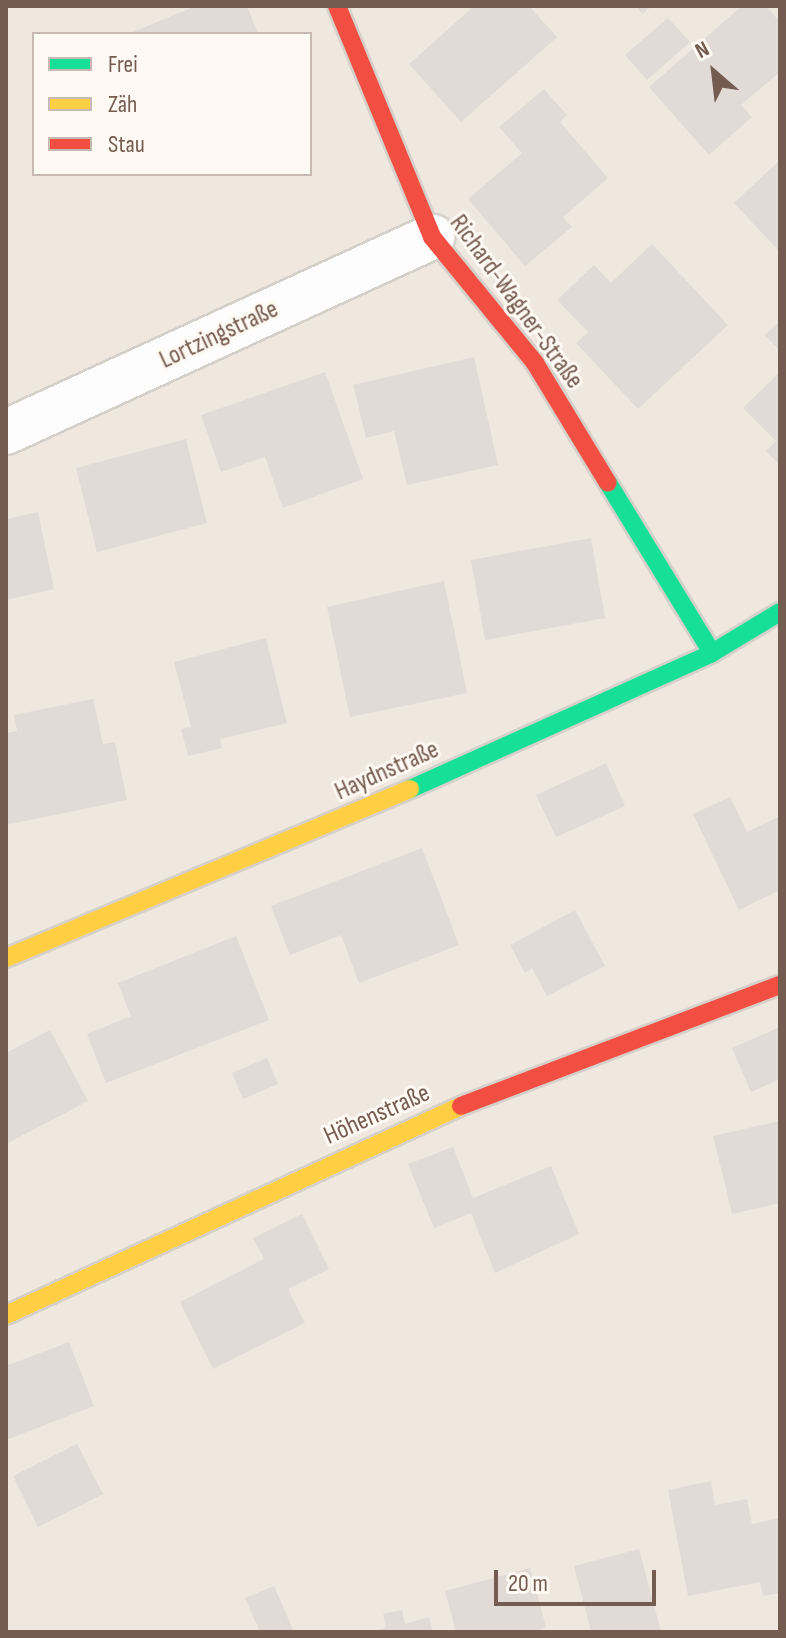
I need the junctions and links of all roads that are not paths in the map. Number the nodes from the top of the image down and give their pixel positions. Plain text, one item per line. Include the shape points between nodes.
1 (337, 6) edge
2 (432, 237) junction
3 (6, 432) edge
4 (780, 612) edge
5 (712, 653) junction
6 (6, 958) edge
7 (780, 985) edge
8 (6, 1315) edge

1 - 2 street, Richard-Wagner-Straße
2 - 3 street, Lortzingstraße
2 - 5 street, Richard-Wagner-Straße via 535,363
4 - 5 street, Haydnstraße
5 - 6 street, Haydnstraße via 346,818
7 - 8 street, Höhenstraße via 503,1087

